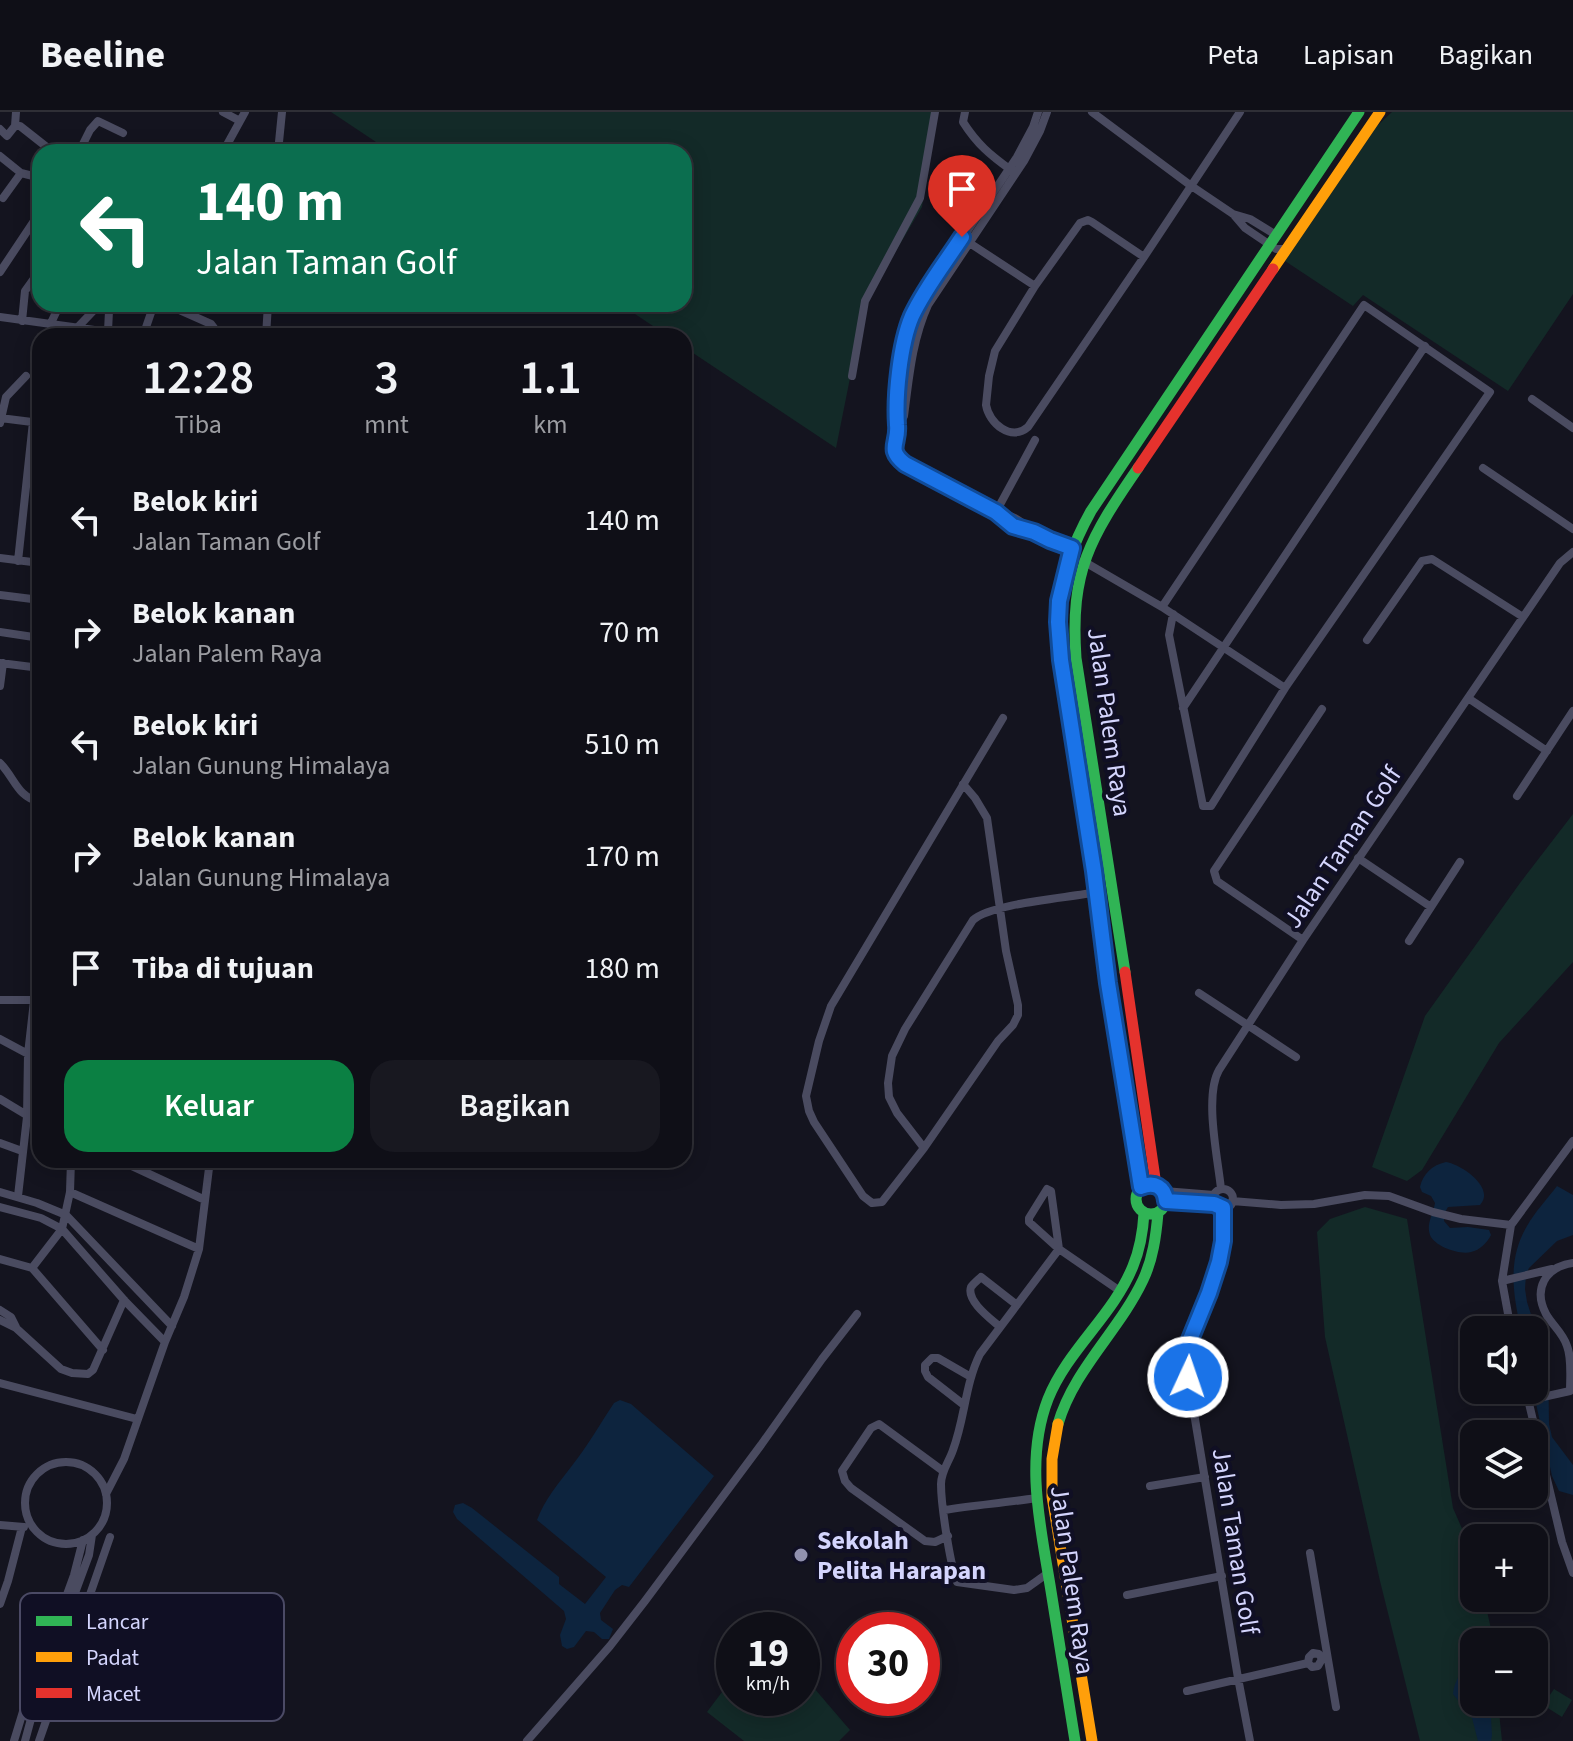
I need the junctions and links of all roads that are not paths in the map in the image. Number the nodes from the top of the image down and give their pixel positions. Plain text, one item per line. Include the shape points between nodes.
1 (16, 112) edge
2 (106, 112) edge
3 (223, 112) edge
4 (282, 112) edge
5 (935, 112) edge
6 (965, 112) edge
7 (1038, 112) edge
8 (1047, 112) edge
9 (1092, 112) edge
10 (1240, 112) edge
11 (1359, 112) edge
12 (1380, 112) edge
13 (243, 116) edge
14 (101, 121) junction
15 (15, 126) junction
16 (0, 129) edge
17 (123, 133) dead end
18 (43, 144) edge
19 (83, 144) edge
20 (227, 144) edge
21 (279, 144) edge
22 (0, 156) edge
23 (1012, 170) junction
24 (21, 173) junction
25 (32, 176) edge
26 (1190, 185) junction
27 (3, 198) dead end
28 (32, 224) edge
29 (1272, 239) junction
30 (966, 240) junction
31 (1285, 249) junction
32 (1144, 257) junction
33 (1258, 260) junction
34 (1271, 269) junction
35 (0, 272) edge
36 (32, 281) edge
37 (1035, 286) junction
38 (56, 312) edge
39 (92, 312) edge
40 (184, 312) edge
41 (0, 317) edge
42 (22, 321) junction
43 (50, 325) junction
44 (77, 328) joint
45 (214, 328) edge
46 (1425, 346) junction
47 (26, 376) dead end
48 (852, 376) dead end
49 (1532, 399) dead end
50 (0, 420) edge
51 (32, 422) edge
52 (1573, 428) edge
53 (1035, 440) dead end
54 (32, 453) edge
55 (1483, 468) dead end
56 (996, 512) junction
57 (1573, 529) edge
58 (1072, 548) junction
59 (1573, 552) edge
60 (0, 558) edge
61 (18, 561) junction
62 (1083, 561) junction
63 (32, 562) edge
64 (0, 595) edge
65 (32, 599) edge
66 (1162, 607) junction
67 (1173, 614) junction
68 (1523, 617) junction
69 (0, 632) edge
70 (32, 637) edge
71 (1367, 640) dead end
72 (1223, 647) junction
73 (1, 663) edge
74 (32, 667) edge
75 (0, 686) edge
76 (1285, 688) junction
77 (1468, 698) junction
78 (1183, 708) junction
79 (1322, 709) dead end
80 (1573, 711) edge
81 (1003, 718) dead end
82 (1547, 751) junction
83 (0, 763) edge
84 (963, 784) junction
85 (1517, 796) dead end
86 (32, 799) edge
87 (1358, 858) junction
88 (1460, 862) dead end
89 (1097, 892) junction
90 (1431, 907) junction
91 (1000, 908) junction
92 (1303, 940) junction
93 (1409, 941) dead end
94 (1199, 993) dead end
95 (0, 1000) edge
96 (32, 1000) edge
97 (1248, 1025) junction
98 (32, 1030) edge
99 (0, 1039) edge
100 (28, 1054) junction
101 (1296, 1057) dead end
102 (0, 1099) edge
103 (27, 1117) junction
104 (32, 1119) edge
105 (1573, 1141) edge
106 (0, 1143) edge
107 (924, 1148) junction
108 (22, 1151) junction
109 (71, 1168) edge
110 (136, 1168) edge
111 (209, 1168) edge
112 (1141, 1187) junction
113 (0, 1192) edge
114 (70, 1192) junction
115 (1162, 1192) junction
116 (18, 1196) junction
117 (1218, 1199) junction
118 (205, 1200) junction
119 (1232, 1201) junction
120 (0, 1207) edge
121 (1144, 1213) junction
122 (1158, 1213) junction
123 (66, 1215) junction
124 (1511, 1225) junction
125 (62, 1229) junction
126 (199, 1249) junction
127 (1059, 1249) junction
128 (0, 1259) edge
129 (1573, 1263) edge
130 (1558, 1267) junction
131 (32, 1268) junction
132 (1506, 1281) junction
133 (1120, 1291) junction
134 (124, 1300) junction
135 (1017, 1305) junction
136 (0, 1310) edge
137 (857, 1314) dead end
138 (1510, 1316) edge
139 (1546, 1316) edge
140 (1548, 1318) edge
141 (0, 1320) edge
142 (172, 1326) junction
143 (1000, 1327) junction
144 (16, 1328) junction
145 (165, 1342) junction
146 (103, 1350) junction
147 (971, 1377) junction
148 (0, 1383) edge
149 (1548, 1396) edge
150 (1531, 1404) edge
151 (964, 1405) junction
152 (137, 1419) junction
153 (93, 1471) junction
154 (943, 1471) junction
155 (115, 1473) junction
156 (1205, 1477) junction
157 (1150, 1486) dead end
158 (106, 1494) junction
159 (1036, 1496) junction
160 (945, 1510) junction
161 (0, 1525) edge
162 (22, 1527) junction
163 (33, 1527) junction
164 (92, 1535) junction
165 (948, 1536) junction
166 (110, 1537) dead end
167 (83, 1540) junction
168 (1310, 1553) dead end
169 (1048, 1573) junction
170 (1573, 1573) edge
171 (1222, 1576) junction
172 (4, 1580) edge
173 (68, 1593) edge
174 (75, 1593) edge
175 (91, 1593) edge
176 (1127, 1595) dead end
177 (0, 1604) edge
178 (1324, 1658) junction
179 (1238, 1678) junction
180 (1187, 1691) dead end
181 (1336, 1707) dead end
182 (23, 1721) edge
183 (27, 1721) edge
184 (46, 1721) edge
185 (14, 1741) edge
186 (25, 1741) edge
187 (39, 1741) edge
188 (527, 1741) edge
189 (1075, 1741) edge
190 (1092, 1741) edge
191 (1250, 1741) edge

1 - 15 street
2 - 14 street
3 - 13 street
4 - 21 street
5 - 48 street via 920,198 865,301
6 - 23 street via 963,122 972,136
7 - 23 street
8 - 23 street
9 - 26 street
10 - 26 street
11 - 29 street, Jalan Palem Raya
12 - 31 street, Jalan Palem Raya
13 - 20 street
14 - 17 street
14 - 19 street
15 - 16 street via 7,136
15 - 18 street
22 - 24 street
23 - 30 street
24 - 25 street
24 - 27 street
26 - 29 street via 1245,228
26 - 32 street
28 - 35 street
29 - 31 street via 1276,249
29 - 33 street, Jalan Palem Raya
30 - 37 street
30 - 56 street via 919,325 894,448 905,464
31 - 34 street, Jalan Palem Raya
32 - 37 street via 1084,221
32 - 37 street via 1028,427 1015,433 987,412 989,376 995,351
33 - 34 street via 1268,260
33 - 58 street, Jalan Palem Raya via 1091,511
34 - 62 street, Jalan Palem Raya via 1104,517
36 - 42 street via 25,291
38 - 43 street
39 - 44 street
40 - 45 street
41 - 42 street
42 - 43 street
43 - 44 street
46 - 66 street via 1364,305
46 - 72 street
46 - 76 street via 1488,389 1489,396
47 - 50 street via 6,397
49 - 52 street
50 - 51 street
53 - 56 street
54 - 61 street
55 - 57 street
56 - 58 street via 1017,517 1034,532
58 - 89 street, Jalan Palem Raya via 1058,622
59 - 68 street, Jalan Taman Golf
60 - 61 street
61 - 63 street
62 - 66 street
62 - 115 street, Jalan Palem Raya via 1074,602 1076,658
64 - 65 street
66 - 67 street
67 - 72 street
67 - 78 street via 1169,635
68 - 71 street via 1427,559
68 - 77 street, Jalan Taman Golf
69 - 70 street
72 - 76 street
72 - 78 street
73 - 74 street
73 - 75 street
76 - 78 street via 1211,806 1203,806
77 - 82 street
77 - 87 street, Jalan Taman Golf
79 - 92 street via 1214,871 1217,881
80 - 82 street
81 - 84 street
82 - 85 street
83 - 86 street
84 - 91 street via 987,818
84 - 107 street via 831,1006 806,1096 814,1122 870,1202 882,1202
87 - 90 street
87 - 92 street, Jalan Taman Golf
88 - 90 street
89 - 91 street
89 - 112 street, Jalan Palem Raya
90 - 93 street
91 - 107 street via 1018,1015
91 - 107 street via 973,920 892,1056 889,1097
92 - 97 street, Jalan Taman Golf
94 - 97 street
95 - 96 street
97 - 101 street
97 - 117 street, Jalan Taman Golf via 1213,1082
98 - 100 street
99 - 100 street
100 - 103 street
102 - 103 street
103 - 104 street
103 - 108 street
105 - 124 street
106 - 108 street
108 - 116 street
109 - 114 street
110 - 118 street
111 - 118 street
112 - 115 street via 1151,1184
112 - 121 street via 1136,1201
113 - 116 street
114 - 123 street
114 - 126 street
115 - 117 street
115 - 122 street via 1165,1206
116 - 123 street
117 - 119 street via 1229,1206
117 - 119 street via 1230,1192
117 - 156 street, Jalan Taman Golf via 1223,1241 1219,1262 1189,1342 1188,1377
118 - 126 street
119 - 124 street via 1314,1204 1389,1196 1461,1219
120 - 125 street
121 - 122 street
121 - 133 street, Jalan Palem Raya via 1140,1247
122 - 190 street, Jalan Palem Raya via 1142,1283 1084,1367 1053,1443 1052,1496
123 - 125 street
123 - 142 street
124 - 132 street
125 - 131 street
125 - 134 street
126 - 142 street
127 - 127 street via 1029,1222 1047,1189 1051,1191
127 - 133 street
127 - 135 street
128 - 131 street
129 - 130 street
130 - 132 street
130 - 139 street via 1546,1276 1540,1298
131 - 146 street
132 - 138 street
133 - 159 street, Jalan Palem Raya via 1053,1389 1038,1438
134 - 145 street
134 - 146 street
135 - 143 street
135 - 143 street via 981,1277 972,1287 976,1304
136 - 144 street
137 - 188 street via 645,1601
140 - 149 street via 1568,1347 1570,1391
141 - 144 street
142 - 145 street
143 - 147 street
144 - 146 street via 72,1373 91,1372
145 - 152 street
147 - 151 street
147 - 151 street via 938,1358 925,1365 928,1377
148 - 152 street
150 - 170 street
151 - 154 street
152 - 155 street
153 - 155 street
153 - 158 street
153 - 163 street via 68,1462 43,1469 27,1489 27,1515
154 - 160 street
154 - 165 street via 879,1424 842,1471 851,1488 925,1541
155 - 158 street
156 - 157 street
156 - 171 street, Jalan Taman Golf
158 - 164 street via 103,1520
159 - 160 street
159 - 169 street, Jalan Palem Raya
160 - 165 street
161 - 162 street
162 - 163 street
162 - 172 street
163 - 167 street via 54,1542
164 - 167 street
164 - 174 street
165 - 169 street via 961,1584 1014,1590 1027,1588
166 - 175 street
167 - 173 street
168 - 178 street
169 - 189 street, Jalan Palem Raya
171 - 176 street
171 - 179 street, Jalan Taman Golf
172 - 177 street
178 - 179 street via 1318,1666 1308,1663
178 - 181 street
179 - 180 street
179 - 191 street, Jalan Taman Golf
182 - 185 street
183 - 186 street
184 - 187 street

